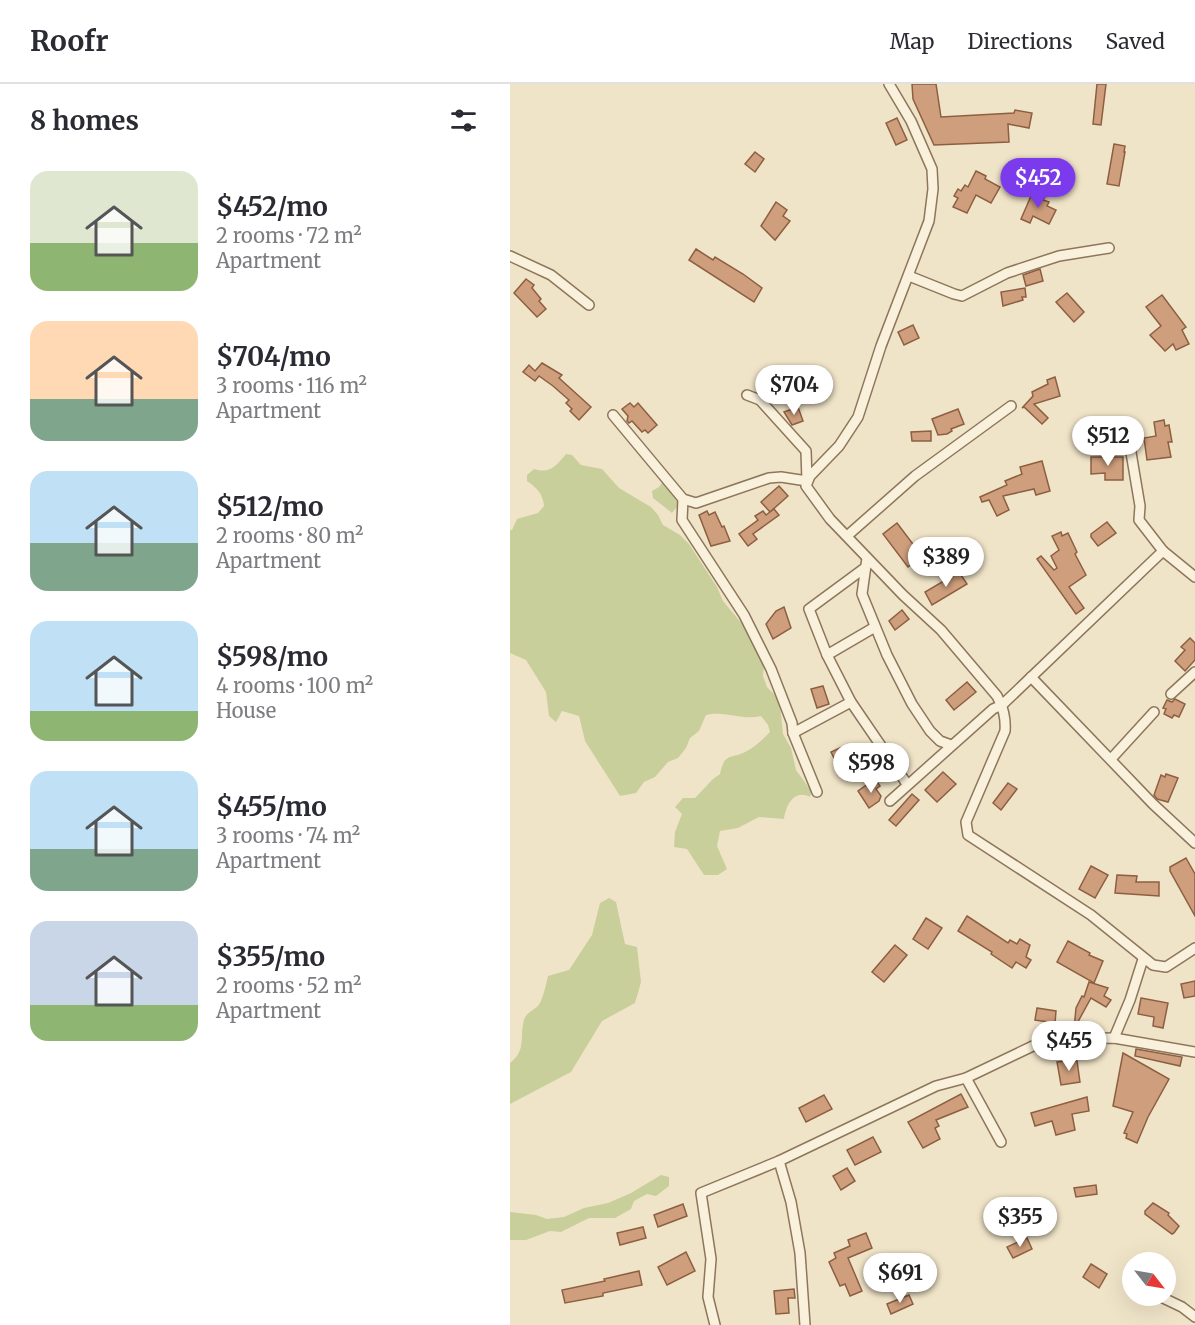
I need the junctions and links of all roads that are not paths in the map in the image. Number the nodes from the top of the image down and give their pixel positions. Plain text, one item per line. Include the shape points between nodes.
1 (889, 84) edge
2 (1109, 248) dead end
3 (510, 256) edge
4 (909, 276) junction
5 (589, 305) dead end
6 (747, 395) dead end
7 (1011, 406) dead end
8 (614, 415) dead end
9 (1126, 423) dead end
10 (807, 481) junction
11 (684, 499) junction
12 (847, 536) junction
13 (1163, 551) junction
14 (866, 562) junction
15 (1195, 577) edge
16 (875, 627) junction
17 (827, 655) junction
18 (1195, 672) edge
19 (1031, 676) junction
20 (1171, 694) dead end
21 (851, 702) junction
22 (1002, 705) junction
23 (1154, 712) dead end
24 (793, 733) junction
25 (951, 746) junction
26 (1111, 759) junction
27 (907, 784) junction
28 (817, 792) dead end
29 (890, 801) dead end
30 (1195, 843) edge
31 (1195, 948) edge
32 (1143, 959) junction
33 (1114, 1038) junction
34 (1195, 1052) edge
35 (966, 1078) junction
36 (1001, 1142) dead end
37 (778, 1161) junction
38 (1176, 1304) edge
39 (1195, 1317) edge
40 (715, 1325) edge
41 (805, 1325) edge

1 - 4 street via 932,169 929,221
2 - 4 street via 1059,256 1006,273 962,296
3 - 5 street via 551,275
4 - 10 street via 858,417 839,446
6 - 10 street via 760,400 806,451
7 - 12 street via 915,476
8 - 11 street
9 - 13 street via 1139,520
10 - 11 street via 775,477 696,503
10 - 12 street via 810,493
11 - 24 street via 682,520 744,615 771,669
12 - 14 street
13 - 15 street
13 - 19 street
14 - 16 street via 862,594
14 - 17 street via 809,609
14 - 22 street via 941,630
16 - 17 street
16 - 25 street via 912,704 930,731
17 - 21 street
18 - 20 street
19 - 22 street
19 - 26 street
21 - 24 street
21 - 27 street
22 - 25 street
22 - 32 street via 1005,730 966,822 968,835 1091,915
23 - 26 street
24 - 28 street
25 - 27 street
26 - 30 street
27 - 29 street
31 - 32 street via 1166,967
32 - 33 street
33 - 34 street
33 - 35 street via 1068,1039 1035,1045
35 - 36 street
35 - 37 street via 936,1086
37 - 40 street via 701,1193 711,1259 708,1297
37 - 41 street via 791,1202 800,1253
38 - 39 street

